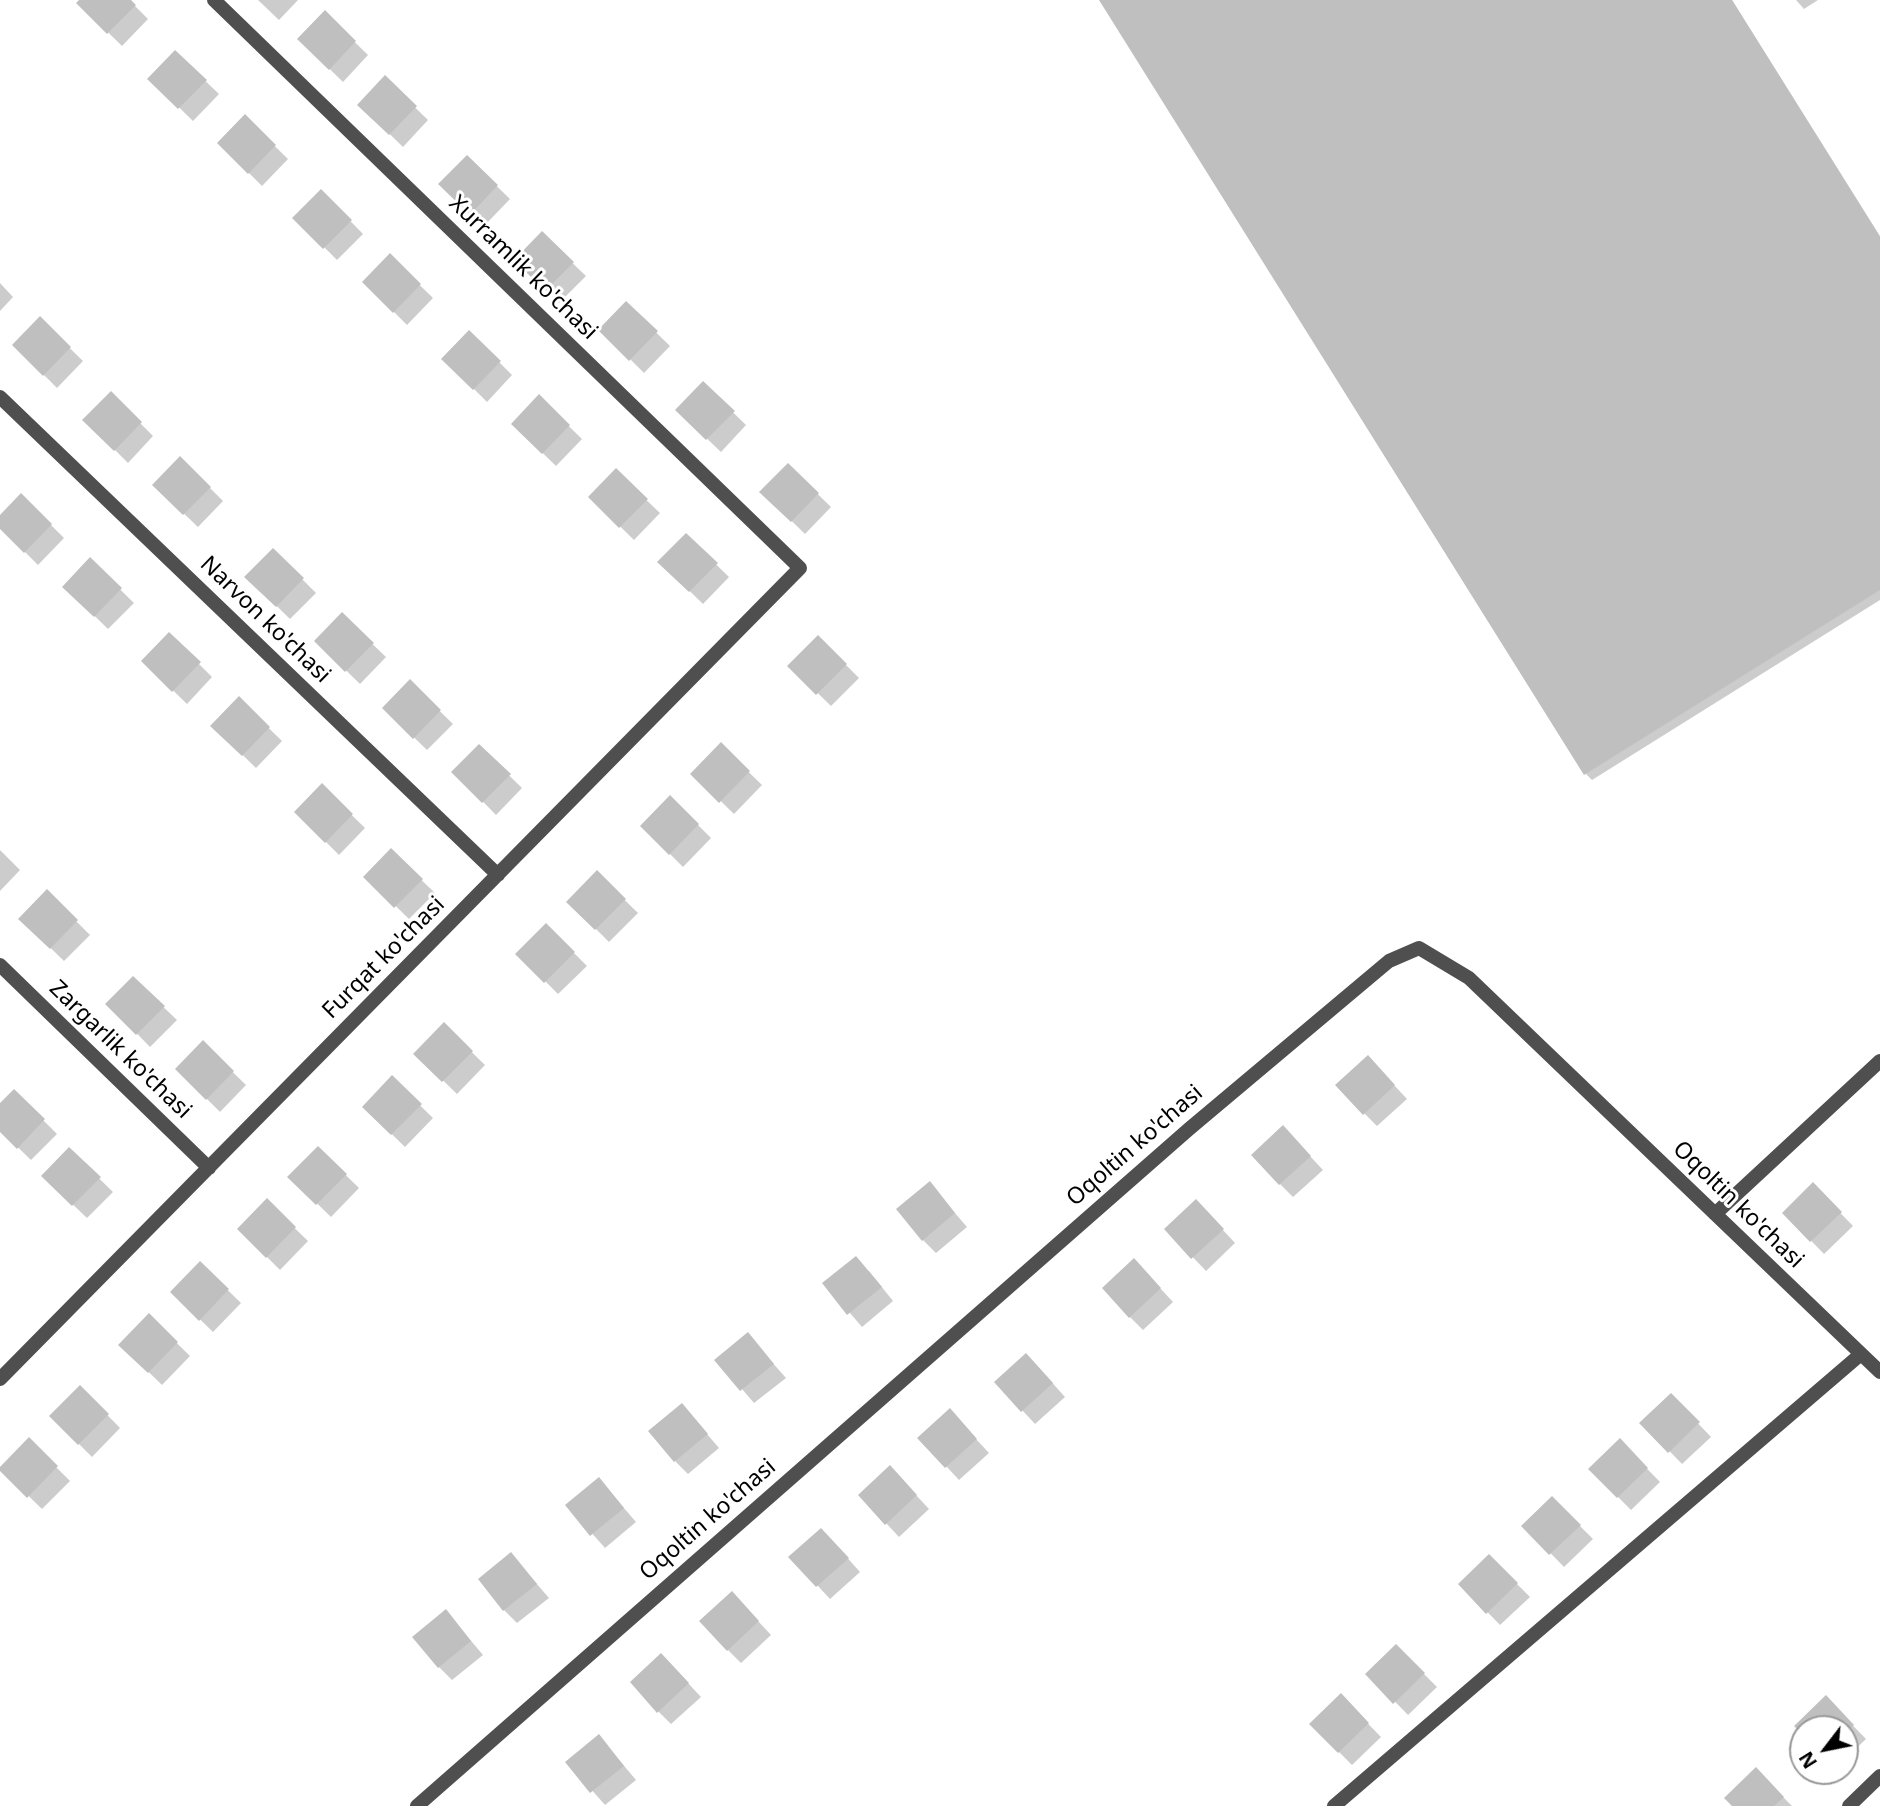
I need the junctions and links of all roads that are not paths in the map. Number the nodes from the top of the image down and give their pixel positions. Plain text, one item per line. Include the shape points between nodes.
1 (214, 0) edge
2 (0, 397) edge
3 (800, 568) joint
4 (498, 875) junction
5 (0, 965) edge
6 (1880, 1061) edge
7 (209, 1168) junction
8 (1715, 1214) junction
9 (1861, 1354) junction
10 (1880, 1372) edge
11 (0, 1379) edge
12 (1880, 1776) edge
13 (417, 1806) edge
14 (1334, 1806) edge
15 (1849, 1806) edge

1 - 3 street, Xurramlik ko'chasi
2 - 4 street, Narvon ko'chasi
3 - 4 street, Furqat ko'chasi
4 - 7 street, Furqat ko'chasi
5 - 7 street, Zargarlik ko'chasi
6 - 8 street
7 - 11 street, Furqat ko'chasi
8 - 9 street, Oqoltin ko'chasi
8 - 13 street, Oqoltin ko'chasi via 1469,978 1419,948 1389,961 1178,1138
9 - 10 street, Oqoltin ko'chasi
9 - 14 street
12 - 15 street

